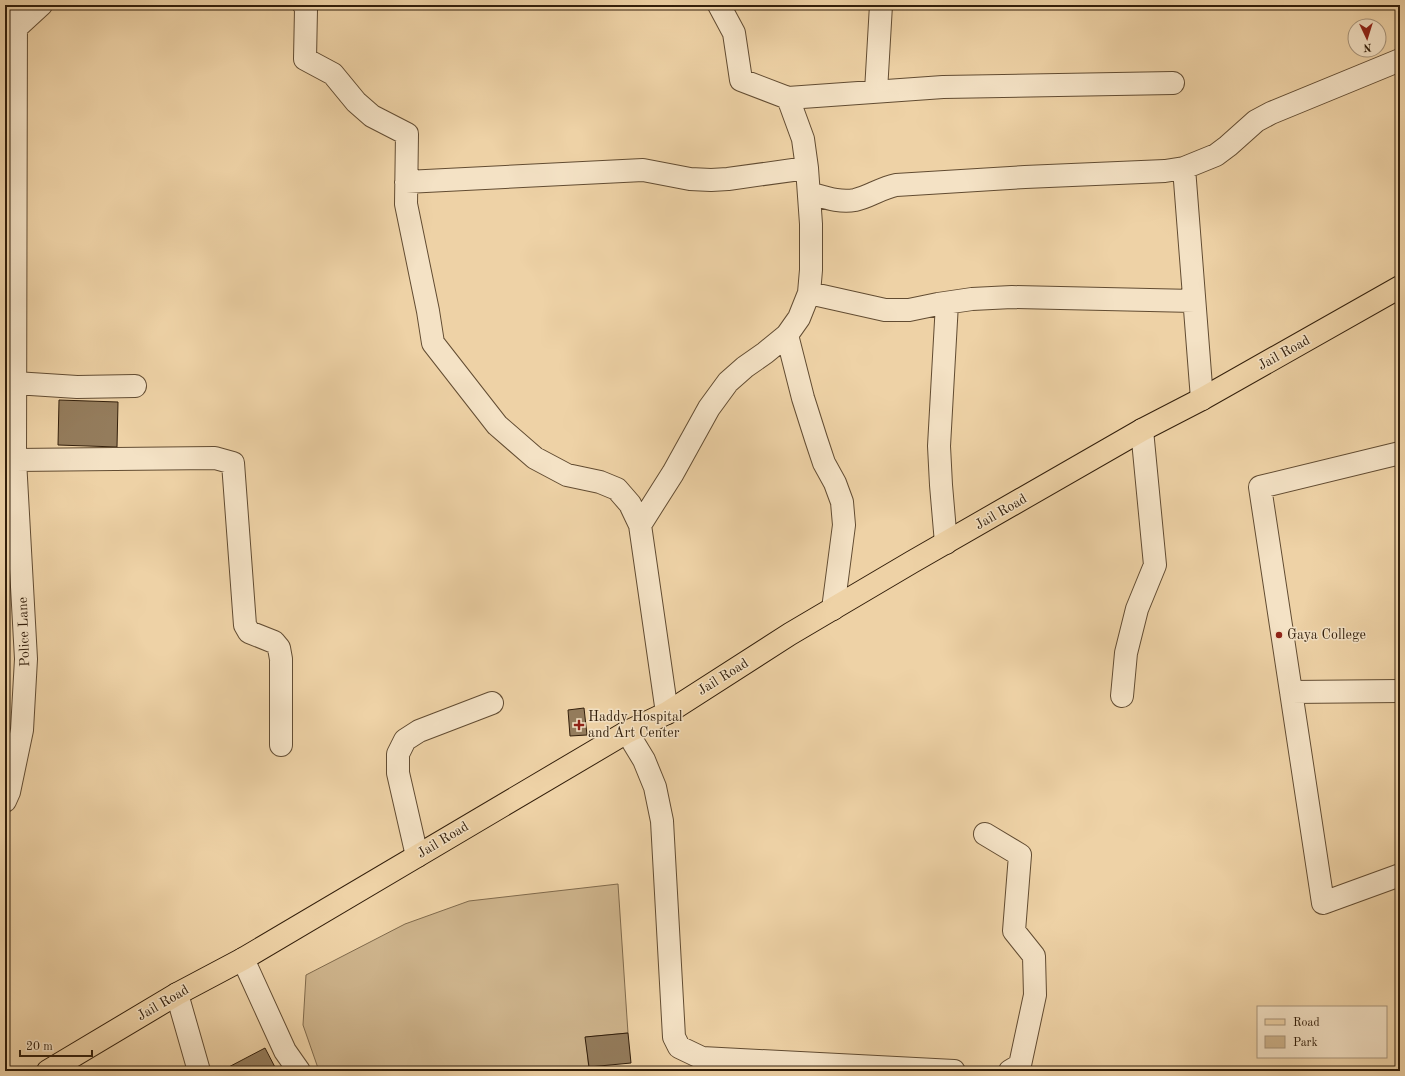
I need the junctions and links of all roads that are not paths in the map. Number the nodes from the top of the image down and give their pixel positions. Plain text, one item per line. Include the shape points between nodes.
1 (16, 5) edge
2 (41, 5) edge
3 (304, 5) edge
4 (719, 5) edge
5 (881, 5) edge
6 (16, 28) junction
7 (1400, 60) edge
8 (1172, 83) dead end
9 (876, 91) junction
10 (788, 98) junction
11 (807, 168) junction
12 (1184, 168) junction
13 (406, 182) junction
14 (809, 193) junction
15 (10, 244) edge
16 (1400, 287) edge
17 (809, 293) junction
18 (1194, 301) junction
19 (947, 302) junction
20 (787, 335) junction
21 (15, 382) junction
22 (135, 386) dead end
23 (1202, 399) junction
24 (10, 430) edge
25 (1142, 430) junction
26 (1400, 453) edge
27 (15, 460) junction
28 (640, 525) junction
29 (946, 543) junction
30 (833, 609) junction
31 (1400, 691) edge
32 (1291, 692) junction
33 (1122, 696) dead end
34 (492, 703) dead end
35 (667, 713) junction
36 (627, 732) junction
37 (281, 745) dead end
38 (5, 801) edge
39 (984, 834) dead end
40 (417, 856) junction
41 (1400, 875) edge
42 (244, 959) junction
43 (177, 994) junction
44 (48, 1071) edge
45 (199, 1071) edge
46 (299, 1071) edge
47 (954, 1071) edge
48 (1010, 1071) edge

1 - 6 street, Police Lane
2 - 6 street
3 - 13 street via 305,60 333,74 356,102 372,116 407,134
4 - 10 street via 734,34 741,80
5 - 9 street
6 - 15 street, Police Lane
7 - 12 street via 1271,113 1256,121 1216,155
8 - 9 street
9 - 10 street
10 - 11 street via 803,138
11 - 13 street via 711,180 690,179 643,170
11 - 14 street
12 - 14 street via 896,185 855,200 840,201
12 - 18 street
13 - 28 street via 406,204 432,343 497,425 535,458 567,475 600,482 617,489 630,504
14 - 17 street
15 - 21 street, Police Lane
16 - 23 main road, Jail Road
17 - 19 street via 885,310 910,310
17 - 20 street via 800,318
18 - 19 street via 1012,297
18 - 23 street
19 - 29 street via 940,446
20 - 28 street via 728,382 709,408 673,473
20 - 30 street via 824,464 836,483 842,502 844,525
21 - 22 street via 78,387
21 - 24 street, Police Lane
23 - 25 main road, Jail Road
24 - 27 street, Police Lane
25 - 29 main road, Jail Road
25 - 33 street via 1155,565 1137,609 1126,653
26 - 32 street via 1260,487
27 - 37 street via 215,458 233,463 245,625 250,632 274,642 279,648
27 - 38 street, Police Lane via 26,659 22,730
28 - 35 street
29 - 30 main road, Jail Road
30 - 35 main road, Jail Road
31 - 32 street
32 - 41 street via 1322,903
34 - 40 street via 419,731 405,740 398,754 398,773
35 - 36 main road, Jail Road
36 - 40 main road, Jail Road
36 - 47 street via 644,760 655,787 662,821 674,1037 679,1047 702,1058
39 - 48 street via 1020,855 1014,932 1034,956 1035,995 1020,1065
40 - 42 main road, Jail Road
42 - 43 main road, Jail Road
42 - 46 street via 285,1051
43 - 44 main road, Jail Road
43 - 45 street

